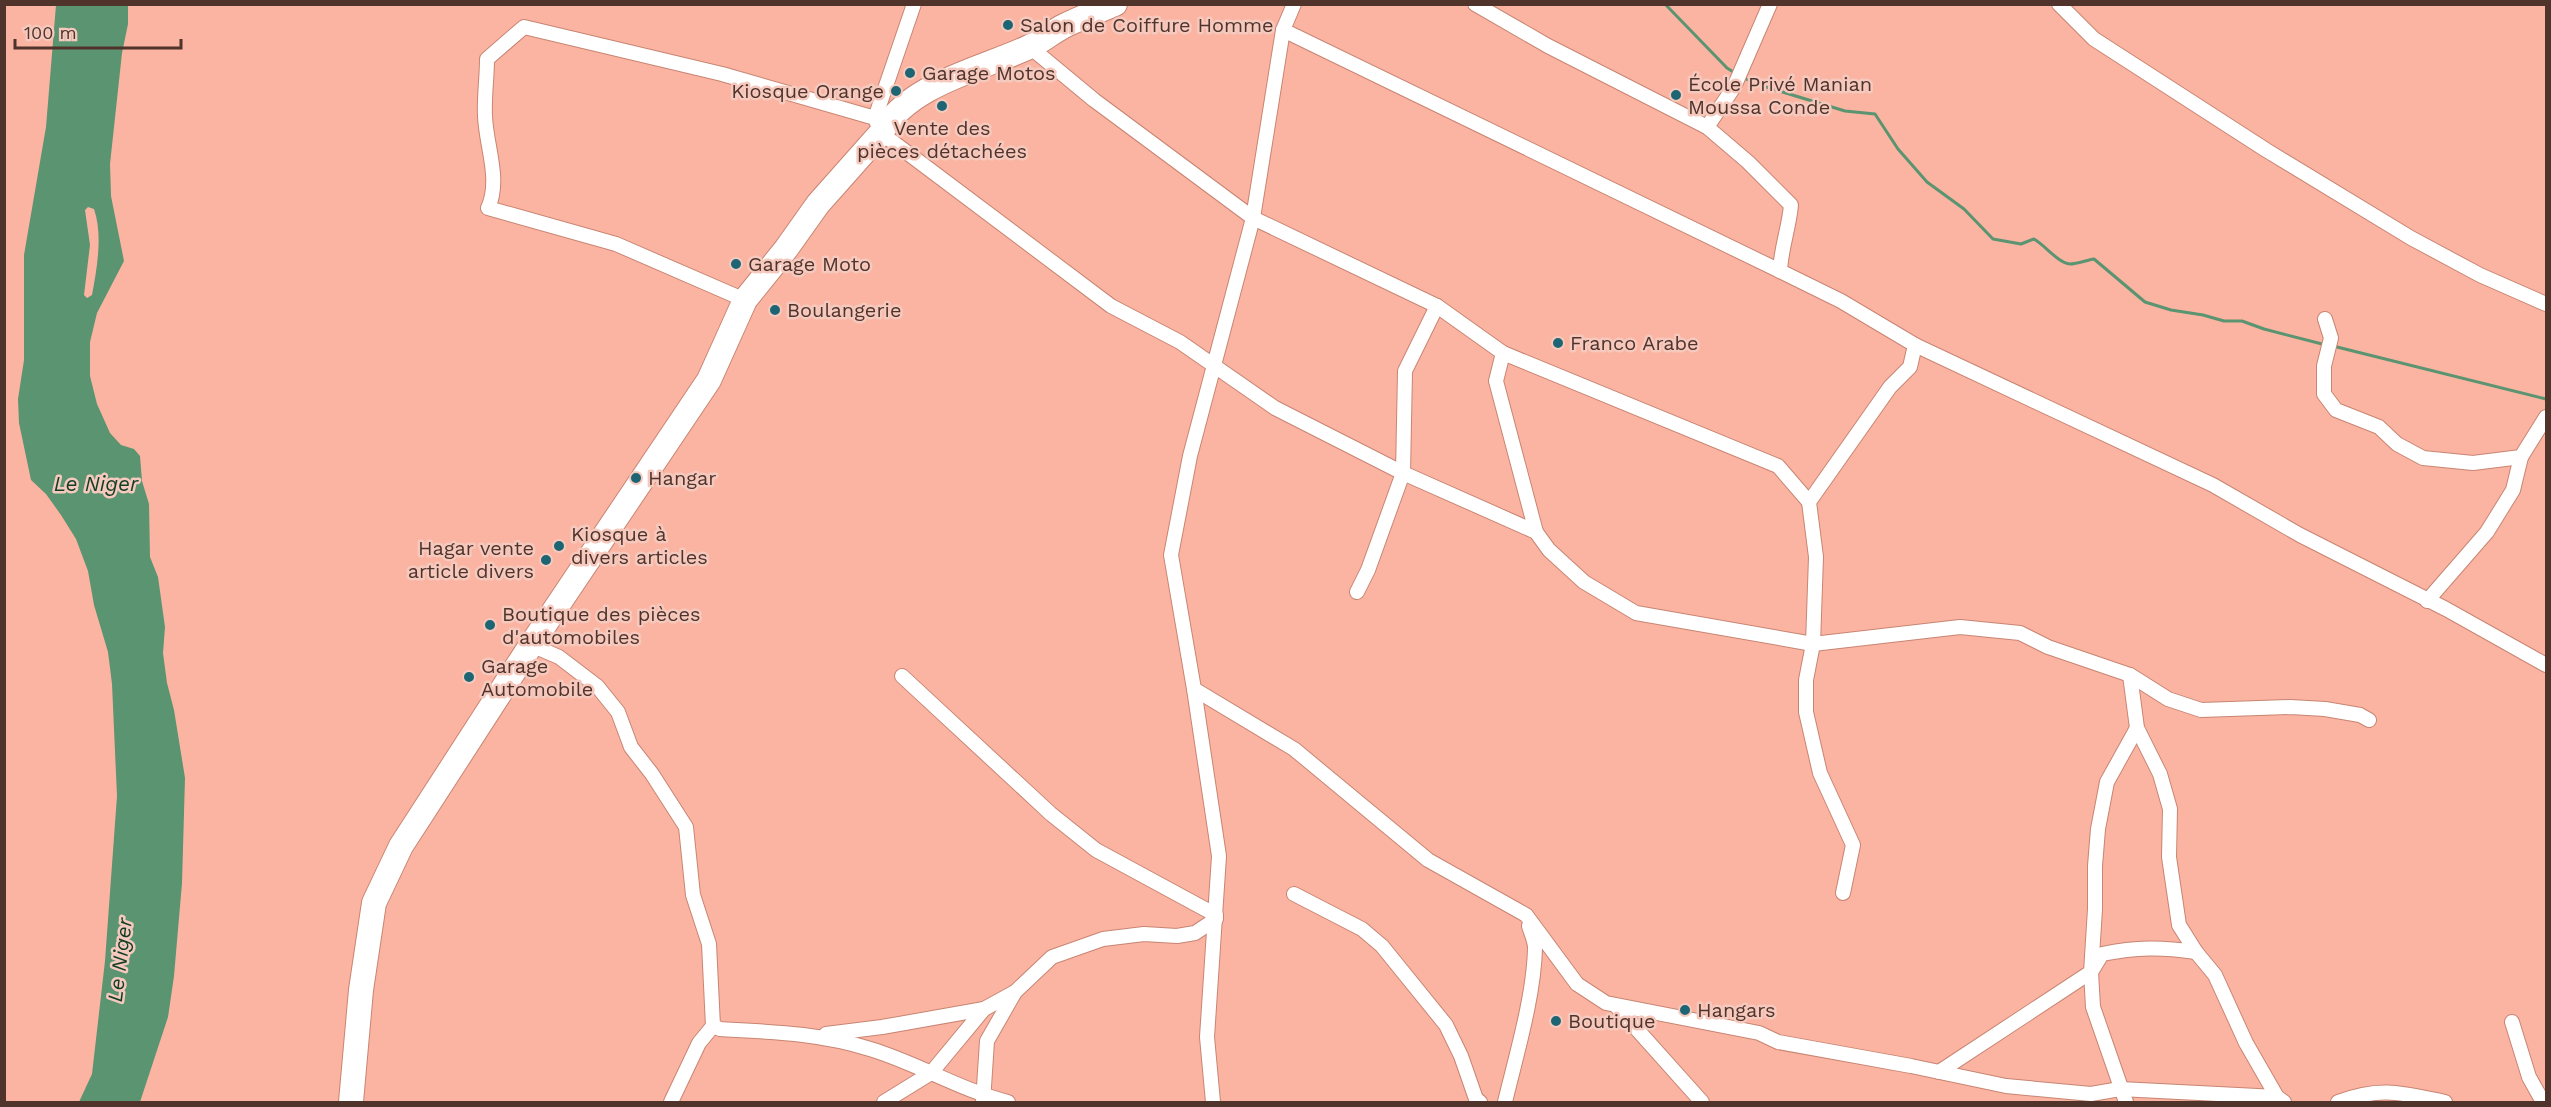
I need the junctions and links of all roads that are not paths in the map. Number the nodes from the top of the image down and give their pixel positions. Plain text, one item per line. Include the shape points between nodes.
1 (914, 4) edge
2 (1115, 4) edge
3 (1294, 4) edge
4 (1475, 4) edge
5 (1770, 4) edge
6 (2059, 4) edge
7 (1283, 30) junction
8 (1030, 47) junction
9 (878, 125) junction
10 (1707, 127) junction
11 (1253, 218) junction
12 (1780, 271) junction
13 (745, 300) junction
14 (2547, 304) edge
15 (1437, 306) junction
16 (2325, 319) dead end
17 (1915, 345) junction
18 (1503, 353) junction
19 (1214, 368) junction
20 (2547, 417) edge
21 (2521, 457) junction
22 (1403, 472) junction
23 (1809, 502) junction
24 (1536, 532) junction
25 (1358, 592) dead end
26 (2427, 601) junction
27 (1813, 644) junction
28 (531, 645) junction
29 (2547, 665) edge
30 (2130, 675) junction
31 (902, 676) dead end
32 (1194, 689) junction
33 (2369, 720) dead end
34 (2137, 728) junction
35 (1843, 892) dead end
36 (1294, 894) dead end
37 (1526, 915) junction
38 (1216, 917) junction
39 (2196, 952) junction
40 (2091, 972) junction
41 (1015, 992) junction
42 (1617, 1007) junction
43 (984, 1009) junction
44 (2512, 1022) dead end
45 (713, 1026) junction
46 (819, 1035) junction
47 (1939, 1072) junction
48 (931, 1073) junction
49 (2120, 1089) junction
50 (2047, 1090) junction
51 (983, 1099) edge
52 (2279, 1101) edge
53 (351, 1102) edge
54 (671, 1102) edge
55 (884, 1102) edge
56 (1008, 1102) edge
57 (1213, 1102) edge
58 (1480, 1102) edge
59 (1505, 1102) edge
60 (1702, 1102) edge
61 (2039, 1102) edge
62 (2126, 1102) edge
63 (2338, 1102) edge
64 (2445, 1102) edge
65 (2543, 1102) edge

1 - 9 street
2 - 8 highway via 1064,26
3 - 7 street
4 - 10 street
5 - 10 street via 1734,87
6 - 14 street via 2094,39 2266,150 2411,238 2480,275
7 - 11 street
7 - 12 street
8 - 9 highway via 961,73
8 - 11 street via 1064,77
9 - 13 highway
9 - 13 street via 722,74 524,27 487,59 485,116 494,185 488,208 616,244
9 - 19 street via 1111,306 1180,342
10 - 12 street via 1791,206
11 - 15 street
11 - 19 street
12 - 17 street via 1841,301
13 - 28 highway via 709,380
15 - 18 street
15 - 22 street via 1405,371
16 - 21 street via 2331,338 2324,366 2324,394 2336,410 2379,427 2397,444 2423,458 2473,463
17 - 23 street via 1910,367 1890,387
17 - 26 street via 2213,485
18 - 23 street via 1778,466
18 - 24 street via 1496,381
19 - 22 street via 1275,408
19 - 32 street via 1190,456 1171,555
20 - 21 street
21 - 26 street via 2513,490 2487,532
22 - 24 street
22 - 25 street
23 - 27 street via 1816,557
24 - 27 street via 1549,550 1584,582 1636,614
26 - 29 street
27 - 30 street via 1960,627 2020,633 2048,647
27 - 35 street via 1806,680 1806,712 1820,773 1853,845
28 - 45 street via 559,657 597,686 618,712 631,747 686,827 693,895 709,944
28 - 53 highway via 401,846 374,903
30 - 33 street via 2168,699 2201,710 2325,709
30 - 34 street
31 - 38 street via 1051,814 1096,850
32 - 37 street via 1294,749 1428,860
32 - 38 street via 1219,856
34 - 39 street via 2160,774 2170,809 2169,857 2179,925
34 - 40 street via 2106,782 2096,857
36 - 58 street via 1362,929 1382,946 1446,1025
37 - 42 street via 1577,984
37 - 59 street via 1534,955 1522,1033
38 - 41 street via 1195,933 1103,939 1052,957
38 - 57 street via 1208,1037
39 - 40 street via 2131,948 2102,954
39 - 52 street via 2216,975 2246,1043
40 - 47 street
40 - 49 street via 2093,1007
41 - 43 street
41 - 51 street via 987,1041
42 - 47 street
42 - 60 street
43 - 46 street
43 - 48 street
44 - 65 street via 2529,1077
45 - 46 street
45 - 54 street via 699,1043
46 - 48 street via 872,1049
47 - 50 street
48 - 51 street
48 - 55 street
49 - 50 street via 2091,1094
49 - 52 street
49 - 62 street
50 - 61 street
51 - 56 street
63 - 64 street via 2397,1091

